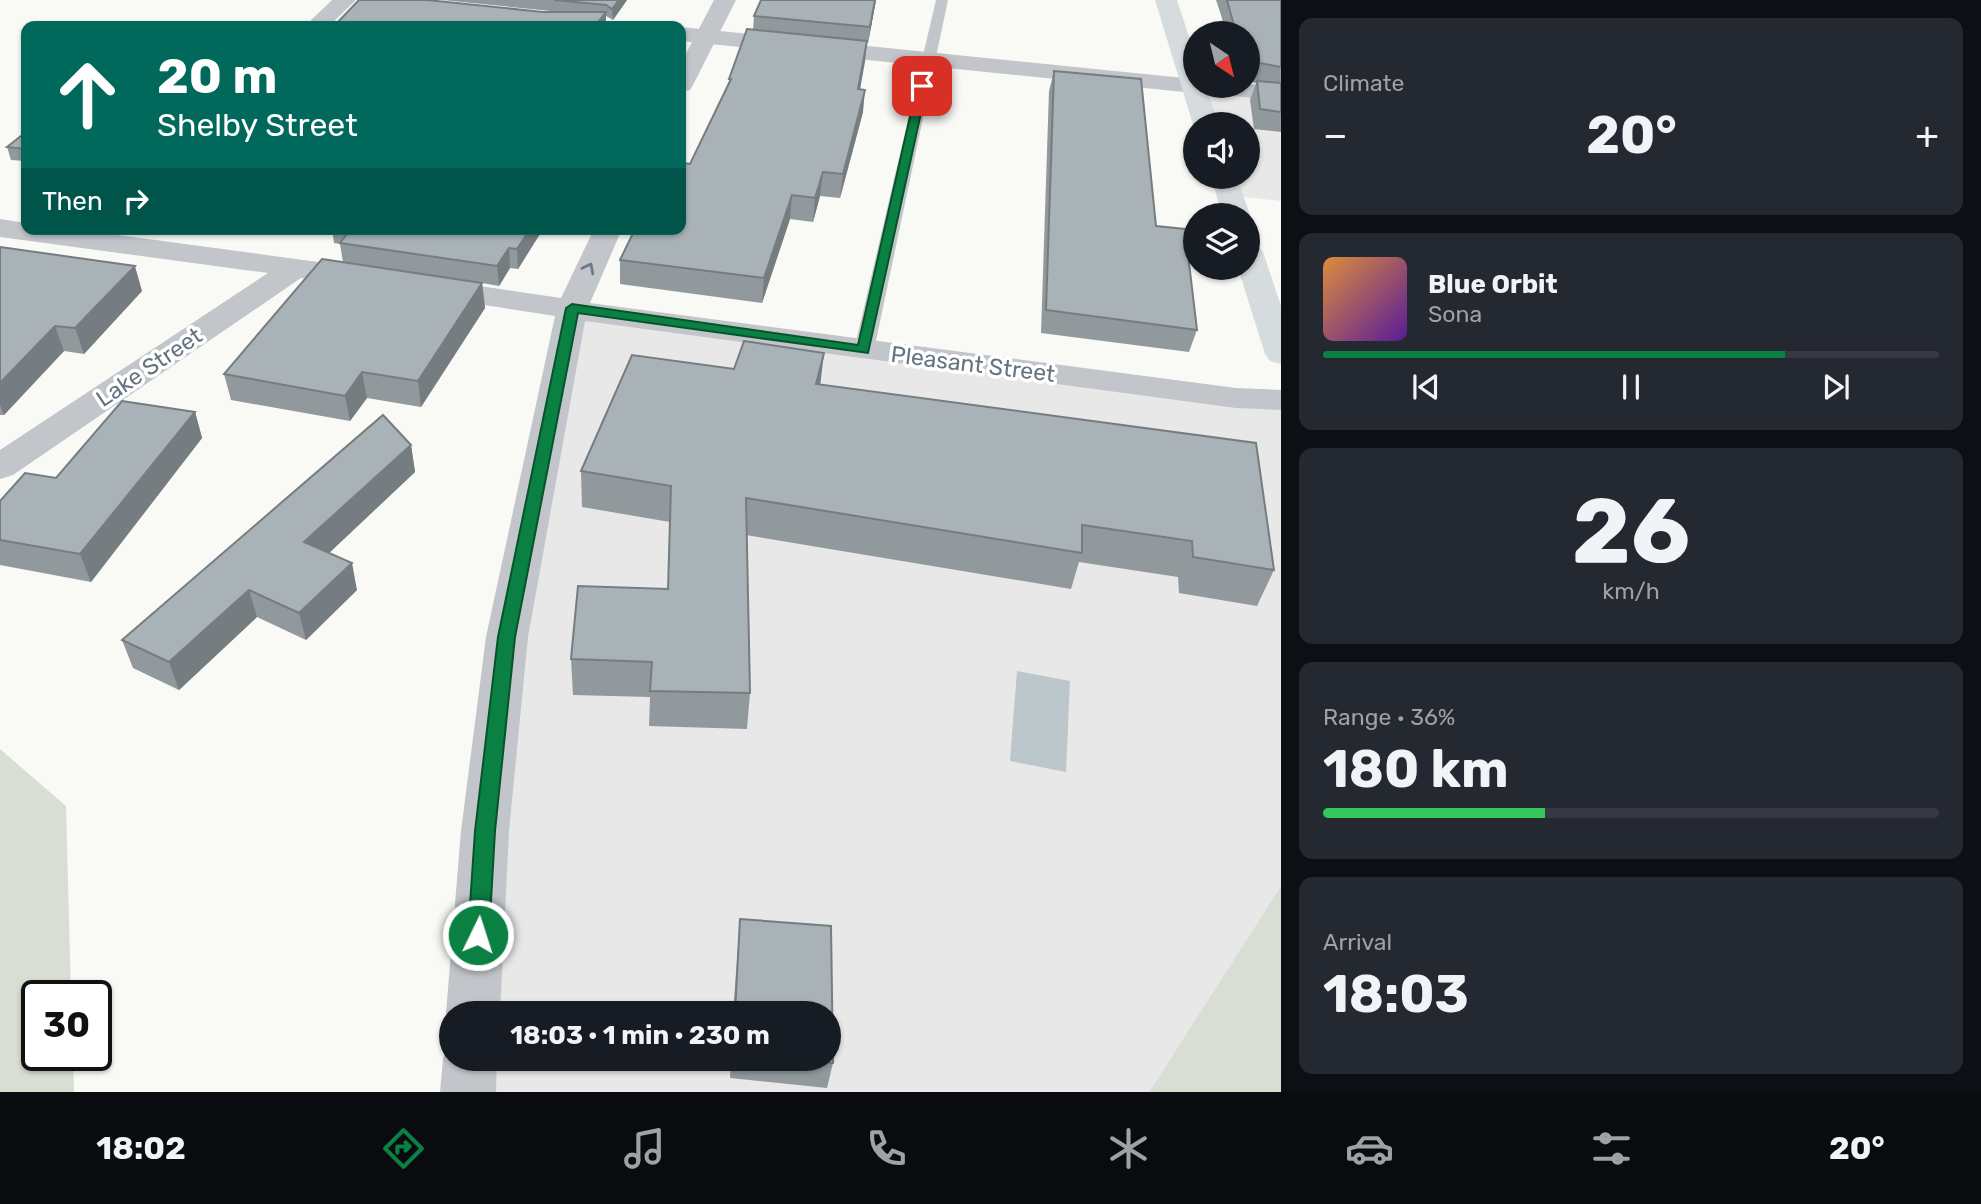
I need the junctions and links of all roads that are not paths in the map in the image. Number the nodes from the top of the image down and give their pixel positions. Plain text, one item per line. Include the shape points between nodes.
1 (354, 0) edge
2 (725, 0) edge
3 (942, 0) edge
4 (1166, 0) edge
5 (323, 21) edge
6 (686, 35) edge
7 (706, 37) junction
8 (1183, 52) edge
9 (928, 59) junction
10 (686, 75) edge
11 (1183, 85) edge
12 (1260, 92) edge
13 (1281, 94) edge
14 (0, 228) edge
15 (21, 229) edge
16 (93, 235) edge
17 (605, 235) edge
18 (297, 267) junction
19 (1257, 280) edge
20 (572, 308) junction
21 (864, 350) junction
22 (1281, 354) edge
23 (1281, 400) edge
24 (0, 467) edge
25 (474, 1001) edge
26 (469, 1071) edge
27 (468, 1092) edge

1 - 5 street
2 - 7 street
3 - 9 lane
4 - 8 main road
6 - 7 street
7 - 9 street
7 - 10 street
9 - 11 street
9 - 21 lane
12 - 13 street
14 - 15 street, Pleasant Street
16 - 18 street, Pleasant Street
20 -> 17 street
18 - 20 street, Pleasant Street
18 - 24 street, Lake Street
19 - 22 main road
20 - 21 street, Pleasant Street
20 - 25 street via 507,637
21 - 23 street, Pleasant Street
26 - 27 street

